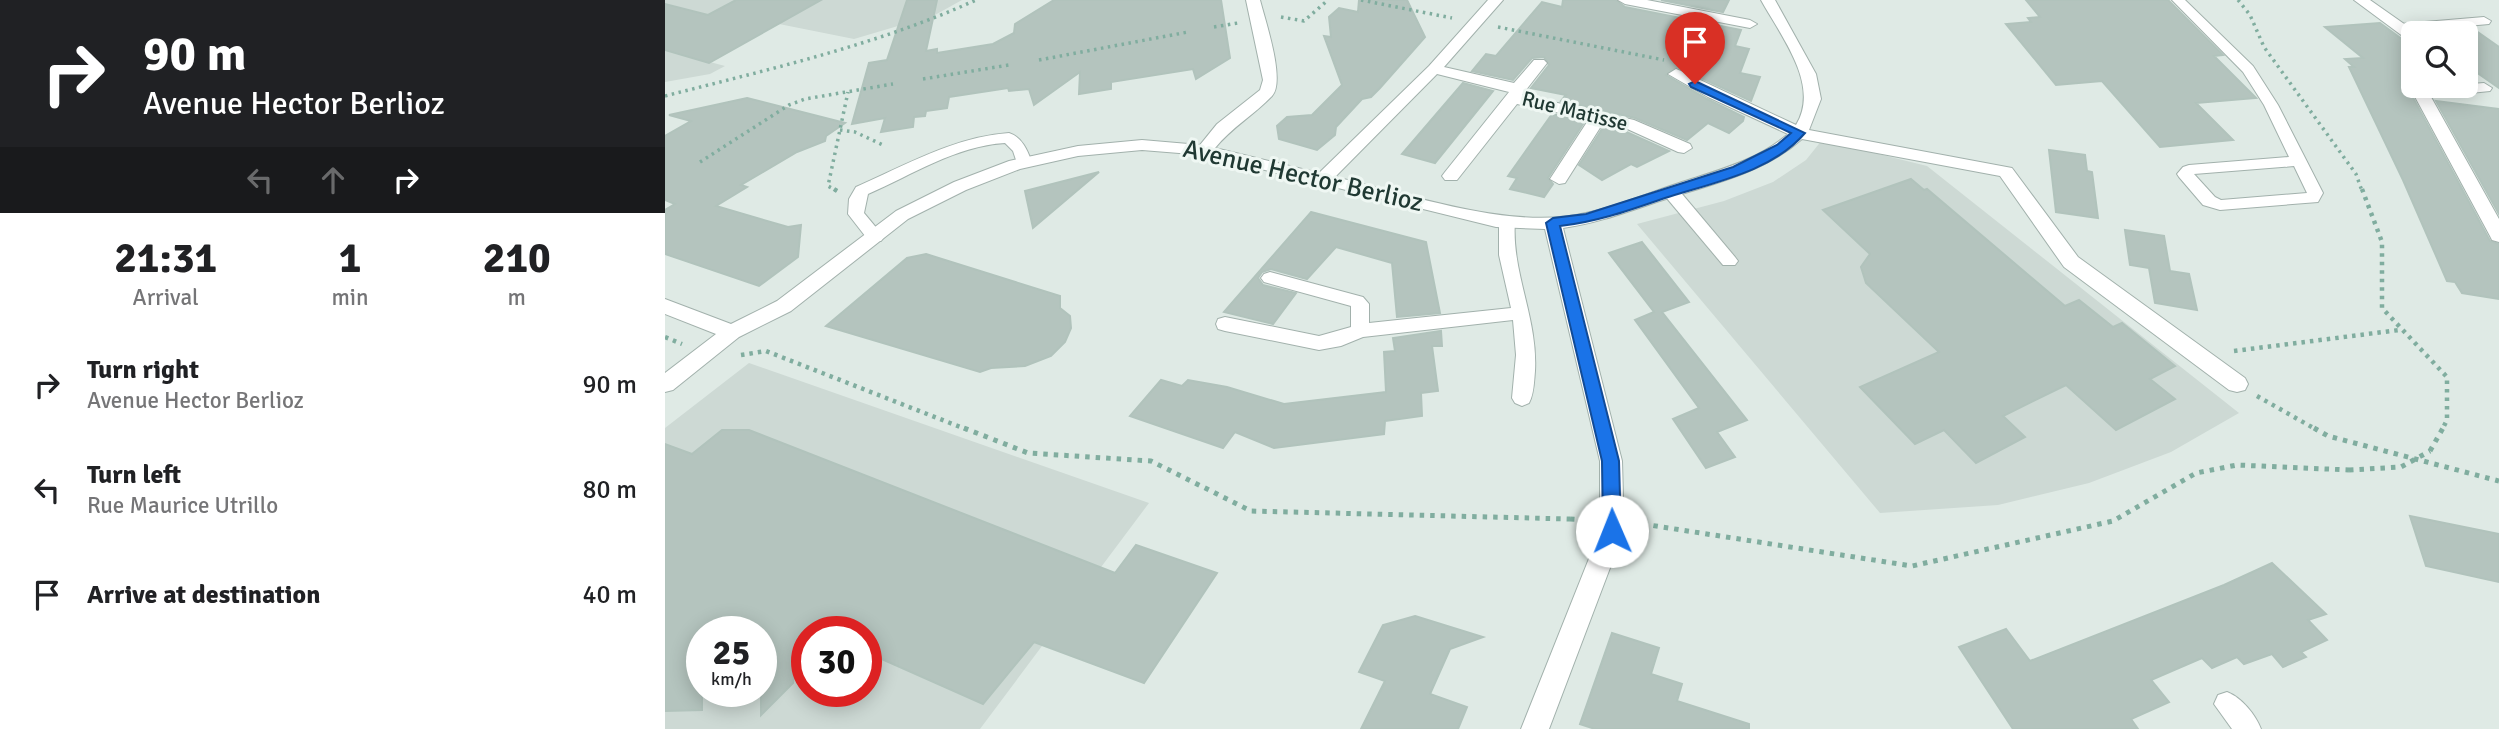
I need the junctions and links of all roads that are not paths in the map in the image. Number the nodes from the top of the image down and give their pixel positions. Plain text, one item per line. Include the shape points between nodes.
1 (1254, 0) edge
2 (1496, 0) edge
3 (1625, 0) edge
4 (1768, 0) edge
5 (2178, 0) edge
6 (2361, 0) edge
7 (2484, 21) dead end
8 (2478, 22) edge
9 (1750, 24) dead end
10 (2401, 29) edge
11 (1539, 63) dead end
12 (1434, 69) junction
13 (1676, 74) road end
14 (2492, 87) edge
15 (1515, 94) junction
16 (1599, 115) junction
17 (1799, 133) junction
18 (1684, 148) dead end
19 (1204, 150) junction
20 (2299, 161) junction
21 (1024, 163) junction
22 (1451, 176) dead end
23 (1325, 178) junction
24 (1559, 178) dead end
25 (1671, 192) junction
26 (1507, 221) junction
27 (1553, 223) junction
28 (2499, 236) edge
29 (875, 237) junction
30 (1729, 261) dead end
31 (1269, 278) dead end
32 (665, 306) edge
33 (1522, 313) junction
34 (1226, 324) dead end
35 (1360, 331) junction
36 (732, 332) junction
37 (665, 384) edge
38 (2237, 384) road end
39 (1522, 398) dead end
40 (2227, 704) dead end
41 (1535, 729) edge
42 (2248, 729) edge

1 - 19 street via 1271,80 1267,92 1223,127
2 - 12 street
3 - 9 street
4 - 17 street via 1808,74 1813,99
5 - 20 lane via 2248,69
6 - 10 street
7 - 8 lane
11 - 15 street
12 - 15 street, Rue Matisse
12 - 23 street
13 - 17 street
14 - 28 street via 2421,93
15 - 16 street, Rue Matisse
15 - 22 street
16 - 18 street, Rue Matisse
16 - 24 street
17 - 25 street, Avenue Hector Berlioz via 1782,148 1738,170
17 - 38 street via 2006,172 2071,262
19 - 21 street, Avenue Hector Berlioz via 1142,145 1078,151
19 - 23 street, Avenue Hector Berlioz
20 - 20 lane via 2189,170 2185,174 2209,201 2220,205 2312,198 2315,192
21 - 29 street, Avenue Hector Berlioz via 960,186 902,215
21 - 29 lane via 1009,138 992,138 862,191 856,214
23 - 26 street, Avenue Hector Berlioz
25 - 27 street, Avenue Hector Berlioz via 1587,219
25 - 30 lane
26 - 27 street, Avenue Hector Berlioz
26 - 33 lane via 1504,240
27 - 41 street via 1611,461 1612,531
29 - 36 street, Avenue Hector Berlioz via 784,306
31 - 35 lane via 1357,301
32 - 36 street
33 - 35 lane
33 - 39 lane via 1528,354
34 - 35 lane via 1319,343
36 - 37 street, Avenue Hector Berlioz
40 - 42 lane

